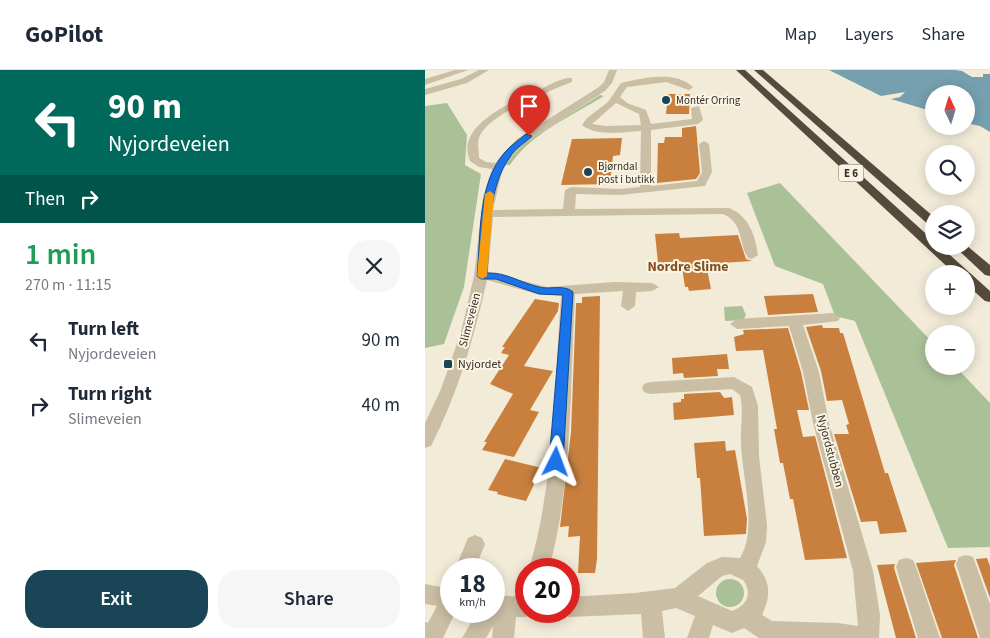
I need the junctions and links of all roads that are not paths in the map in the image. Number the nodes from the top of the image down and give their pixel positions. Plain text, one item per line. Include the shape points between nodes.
1 (464, 70) edge
2 (485, 70) edge
3 (613, 70) edge
4 (639, 70) edge
5 (740, 70) edge
6 (758, 70) edge
7 (569, 80) dead end
8 (425, 82) edge
9 (630, 84) junction
10 (689, 87) dead end
11 (602, 89) junction
12 (425, 92) edge
13 (618, 94) junction
14 (696, 108) dead end
15 (647, 126) junction
16 (704, 144) dead end
17 (498, 166) junction
18 (645, 190) junction
19 (569, 211) junction
20 (488, 214) junction
21 (925, 215) edge
22 (752, 255) dead end
23 (970, 255) edge
24 (953, 265) edge
25 (990, 272) edge
26 (481, 276) junction
27 (975, 285) edge
28 (652, 286) dead end
29 (630, 288) junction
30 (568, 292) junction
31 (990, 298) edge
32 (628, 306) dead end
33 (833, 318) dead end
34 (795, 321) junction
35 (737, 324) dead end
36 (650, 388) dead end
37 (425, 441) edge
38 (475, 544) dead end
39 (469, 558) edge
40 (542, 558) edge
41 (966, 564) dead end
42 (906, 567) dead end
43 (744, 569) junction
44 (425, 594) edge
45 (440, 597) edge
46 (677, 598) junction
47 (650, 601) junction
48 (580, 605) edge
49 (707, 612) junction
50 (746, 617) junction
51 (440, 622) edge
52 (487, 623) edge
53 (502, 623) edge
54 (425, 633) edge
55 (775, 635) edge
56 (990, 635) edge
57 (473, 638) edge
58 (503, 638) edge
59 (654, 638) edge
60 (699, 638) edge
61 (866, 638) edge
62 (929, 638) edge

1 - 8 street
2 - 12 street via 464,81
3 - 11 street, Slimeveien
4 - 9 street
5 - 24 highway, E 6
6 - 21 highway, E 6
7 - 17 street via 523,100 481,127 474,142 475,160 483,165
9 - 10 street via 663,80
9 - 13 street via 624,85
11 - 13 street
11 - 17 street, Slimeveien via 521,141
13 - 15 street via 624,105 643,112
13 - 15 street via 587,123 589,128 612,130
14 - 15 street via 698,120 695,122
15 - 18 street
16 - 18 street via 707,172 703,183
17 - 20 street, Slimeveien
18 - 19 street via 571,190
19 - 20 street
19 - 22 street via 725,210 733,213 747,231
20 - 26 street, Slimeveien
23 - 25 highway
26 - 30 street via 497,276 539,291
26 - 37 street, Slimeveien via 449,389
27 - 31 highway
28 - 29 street
29 - 30 street via 615,286
29 - 32 street
30 - 40 street via 555,496
33 - 34 street
34 - 35 street
34 - 61 street, Nyjordstubben via 863,571 869,615
36 - 43 street via 734,383 747,393 757,525 754,554
38 - 39 street
41 - 56 street
42 - 62 street
43 - 46 street via 722,566
43 - 50 street via 755,578 759,590 756,606
44 - 45 street
46 - 47 street
46 - 49 street
47 - 48 street
47 - 59 street
49 - 50 street via 732,622
49 - 60 street
50 - 55 street, Nyjordstubben
51 - 54 street via 434,634
52 - 57 street
53 - 58 street
55 - 61 street, Nyjordstubben via 838,634

